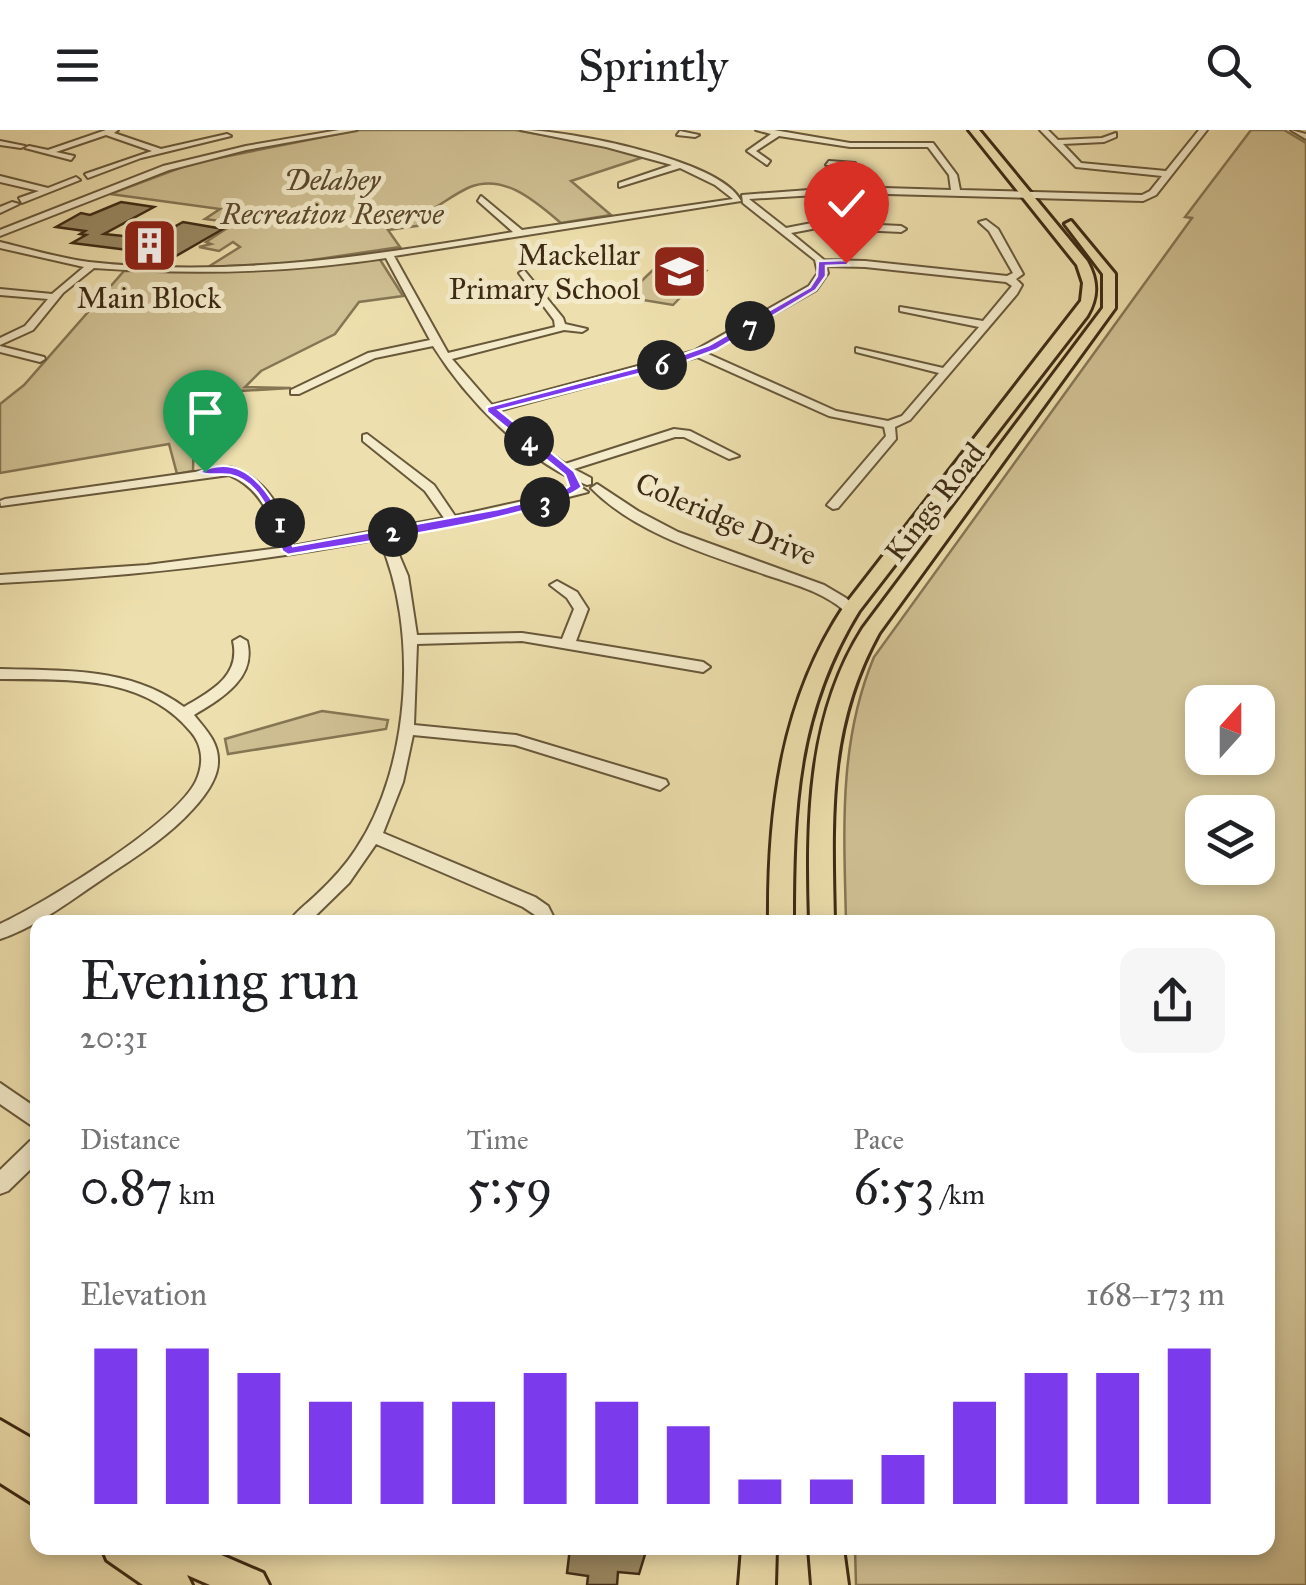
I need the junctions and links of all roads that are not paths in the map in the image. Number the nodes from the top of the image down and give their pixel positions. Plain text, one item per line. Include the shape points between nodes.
1 (17, 130) edge
2 (216, 130) edge
3 (353, 130) edge
4 (525, 130) edge
5 (598, 130) edge
6 (760, 130) edge
7 (974, 130) edge
8 (991, 130) edge
9 (1044, 130) edge
10 (1202, 130) edge
11 (1295, 130) edge
12 (111, 132) edge
13 (778, 133) junction
14 (1112, 135) dead end
15 (228, 136) junction
16 (1306, 137) edge
17 (0, 139) edge
18 (580, 139) junction
19 (1056, 142) junction
20 (850, 145) junction
21 (246, 148) junction
22 (160, 150) junction
23 (51, 151) junction
24 (71, 158) dead end
25 (829, 162) dead end
26 (92, 163) dead end
27 (767, 164) dead end
28 (107, 166) junction
29 (678, 166) junction
30 (1168, 174) junction
31 (88, 176) dead end
32 (0, 179) edge
33 (76, 180) dead end
34 (622, 184) dead end
35 (47, 190) junction
36 (956, 194) junction
37 (1028, 196) junction
38 (1046, 196) junction
39 (1113, 198) junction
40 (741, 199) junction
41 (481, 200) dead end
42 (0, 210) edge
43 (1121, 214) dead end
44 (982, 222) dead end
45 (902, 230) dead end
46 (785, 231) junction
47 (519, 233) junction
48 (0, 234) edge
49 (0, 245) edge
50 (388, 254) junction
51 (821, 263) junction
52 (92, 265) junction
53 (524, 272) dead end
54 (1009, 279) junction
55 (0, 292) edge
56 (53, 297) junction
57 (904, 309) dead end
58 (987, 325) junction
59 (561, 326) junction
60 (582, 329) dead end
61 (436, 342) junction
62 (0, 345) edge
63 (860, 350) dead end
64 (698, 353) junction
65 (446, 357) junction
66 (40, 358) dead end
67 (947, 372) junction
68 (294, 392) dead end
69 (491, 409) junction
70 (889, 426) junction
71 (367, 438) dead end
72 (734, 456) dead end
73 (580, 483) junction
74 (6, 503) dead end
75 (833, 504) dead end
76 (452, 521) junction
77 (384, 534) junction
78 (288, 551) junction
79 (0, 580) edge
80 (558, 585) dead end
81 (821, 590) junction
82 (864, 592) junction
83 (850, 610) junction
84 (240, 640) dead end
85 (410, 640) junction
86 (567, 645) junction
87 (703, 667) dead end
88 (0, 674) edge
89 (184, 714) junction
90 (406, 729) junction
91 (660, 784) dead end
92 (373, 836) junction
93 (33, 915) edge
94 (306, 915) edge
95 (544, 915) edge
96 (780, 915) edge
97 (822, 915) edge
98 (30, 916) edge
99 (0, 932) edge
100 (0, 1092) edge
101 (30, 1115) edge
102 (30, 1156) edge
103 (0, 1184) edge
104 (0, 1436) edge
105 (30, 1457) edge
106 (0, 1463) edge
107 (30, 1484) edge
108 (129, 1555) edge
109 (180, 1555) edge
110 (759, 1555) edge
111 (815, 1555) edge
112 (827, 1555) edge
113 (232, 1581) edge
114 (174, 1585) edge
115 (758, 1585) edge
116 (814, 1585) edge
117 (830, 1585) edge

1 - 17 street
2 - 15 street
3 - 21 street
4 - 18 street
5 - 18 street
6 - 13 street
7 - 37 main road, Kings Road
8 - 38 main road, Kings Road
9 - 19 street
10 - 30 street
11 - 16 street
12 - 22 street
12 - 23 street
13 - 20 street
13 - 27 street via 750,152
14 - 19 street
15 - 21 street
15 - 22 street
17 - 23 street
18 - 29 street
19 - 30 street via 1081,165
20 - 25 street via 847,162
20 - 36 street via 927,144 953,174
21 - 48 street via 166,168
22 - 28 street
23 - 24 street
26 - 28 street
28 - 31 street
29 - 34 street
29 - 40 street
30 - 39 street via 1147,197
32 - 35 street
33 - 35 street
35 - 42 street
36 - 37 street
36 - 40 street via 850,190
37 - 38 street
37 - 82 main road, Kings Road via 1086,268 1086,307
38 - 39 street
38 - 97 main road, Kings Road via 1109,274 1110,308 870,632 848,673 824,767
39 - 43 street
40 - 46 street
40 - 47 street
41 - 47 street
44 - 54 street via 993,229 1018,274
45 - 46 street via 817,225
46 - 51 street
47 - 50 street
49 - 52 street
50 - 52 street via 224,268
50 - 61 street, Coleridge Drive
51 - 54 street
51 - 64 street via 822,276 808,292
52 - 56 street
53 - 59 street
54 - 58 street via 1017,285 1014,292
55 - 56 street
56 - 62 street via 29,328
57 - 58 street
58 - 67 street
59 - 60 street
59 - 65 street
61 - 65 street, Coleridge Drive
61 - 68 street via 372,355
62 - 66 street
63 - 67 street
64 - 69 street
64 - 70 street via 833,414
65 - 69 street, Coleridge Drive
67 - 70 street via 904,421
69 - 73 street, Coleridge Drive
70 - 75 street via 892,436
71 - 76 street via 430,488
72 - 73 street via 681,432
73 - 76 street via 560,497
73 - 81 street, Coleridge Drive via 709,549
74 - 78 street via 230,471 246,476 273,506
76 - 77 street
77 - 78 street
77 - 85 street via 402,578
78 - 79 street via 140,571
80 - 86 street via 582,609
81 - 82 street, Coleridge Drive
81 - 83 street, Coleridge Drive
82 - 83 main road, Kings Road
83 - 96 main road, Kings Road via 819,660 790,748
84 - 89 street via 244,652 234,679
85 - 86 street via 491,636
85 - 90 street
86 - 87 street
88 - 89 street via 110,679 146,690
89 - 93 street via 209,752 193,801 165,828
90 - 91 street via 516,740
90 - 92 street via 398,784
92 - 94 street via 337,886
92 - 95 street via 529,902
98 - 99 street
100 - 101 street
102 - 103 street
104 - 105 main road
106 - 107 main road
108 - 114 main road
109 - 113 main road
110 - 115 main road
111 - 116 main road
112 - 117 main road

